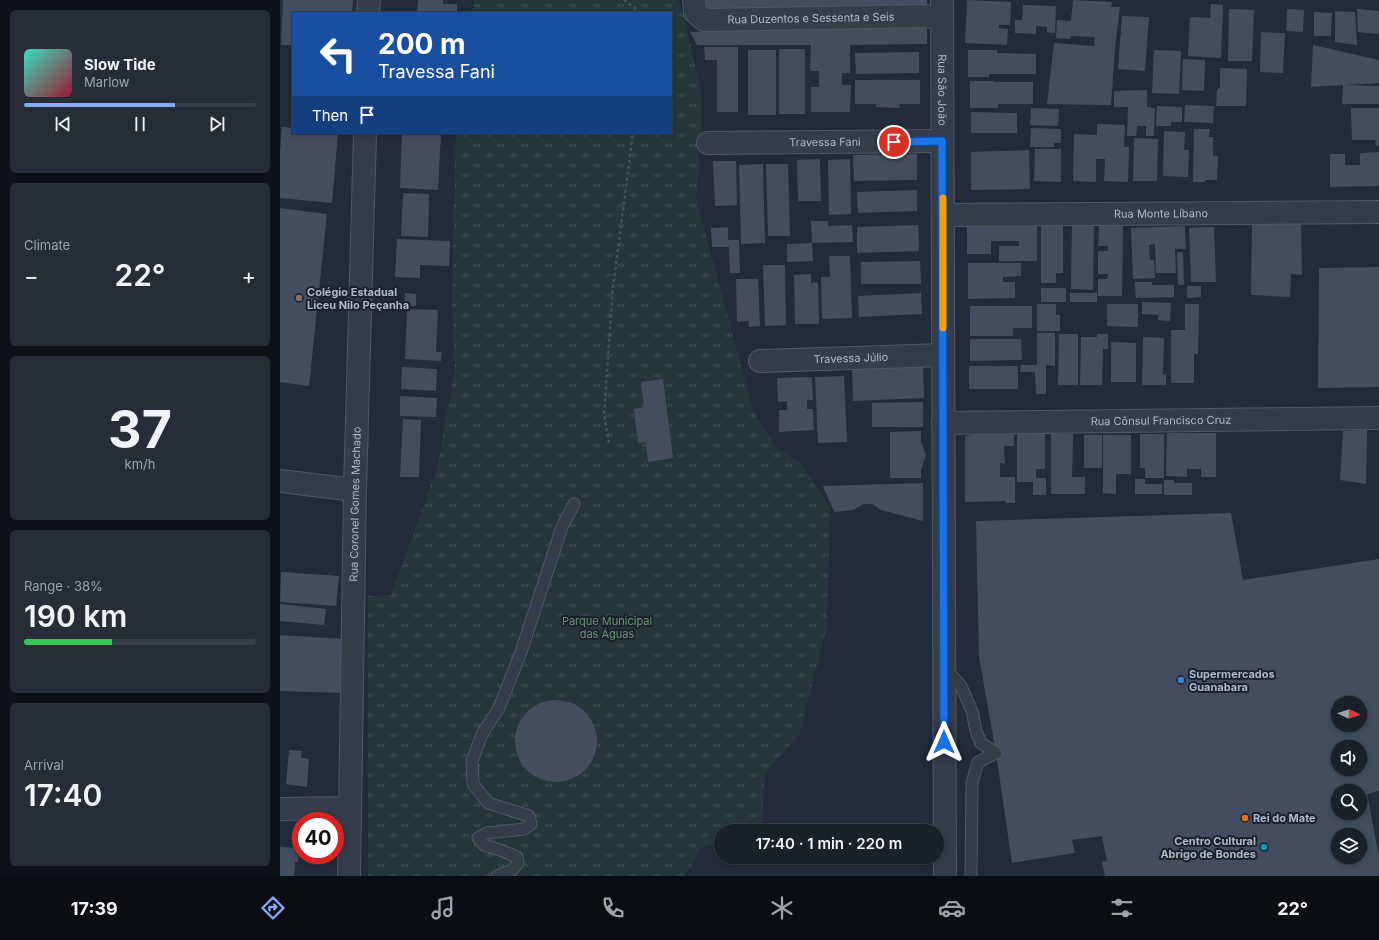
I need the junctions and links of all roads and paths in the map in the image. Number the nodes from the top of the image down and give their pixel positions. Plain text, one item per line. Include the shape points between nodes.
1 (369, 0) edge
2 (624, 0) edge
3 (694, 0) edge
4 (942, 9) edge
5 (368, 12) edge
6 (636, 12) edge
7 (365, 134) edge
8 (633, 134) edge
9 (942, 141) junction
10 (708, 143) dead end
11 (1379, 212) edge
12 (943, 215) junction
13 (943, 355) junction
14 (760, 361) dead end
15 (1379, 418) edge
16 (943, 423) junction
17 (609, 443) dead end
18 (280, 481) edge
19 (355, 490) junction
20 (574, 504) dead end
21 (944, 667) junction
22 (350, 808) junction
23 (280, 809) edge
24 (349, 876) edge
25 (497, 876) edge
26 (945, 876) edge
27 (971, 876) edge

1 - 5 street
2 - 6 path via 636,9
3 - 4 street, Rua Duzentos e Sessenta e Seis via 695,12 704,20 927,16
4 - 9 street, Rua São João
7 - 19 street, Rua Coronel Gomes Machado
8 - 17 path via 613,287 604,414
9 - 10 street, Travessa Fani
9 - 12 street, Rua São João
11 - 12 street, Rua Monte Líbano
12 - 13 street, Rua São João
13 - 14 street, Travessa Júlio
13 - 16 street, Rua São João
15 - 16 street, Rua Cônsul Francisco Cruz
16 - 21 street, Rua São João
18 - 19 street
19 - 22 street, Rua Coronel Gomes Machado
20 - 25 lane via 562,527 521,652 499,708 482,734 472,761 473,784 488,803 529,816 531,824 524,829 487,833 478,838 484,846 517,857 518,863 512,870
21 - 26 street, Rua São João
21 - 27 lane via 961,686 972,711 981,743 996,752 978,762 972,783
22 - 23 street
22 - 24 street, Rua Coronel Gomes Machado

